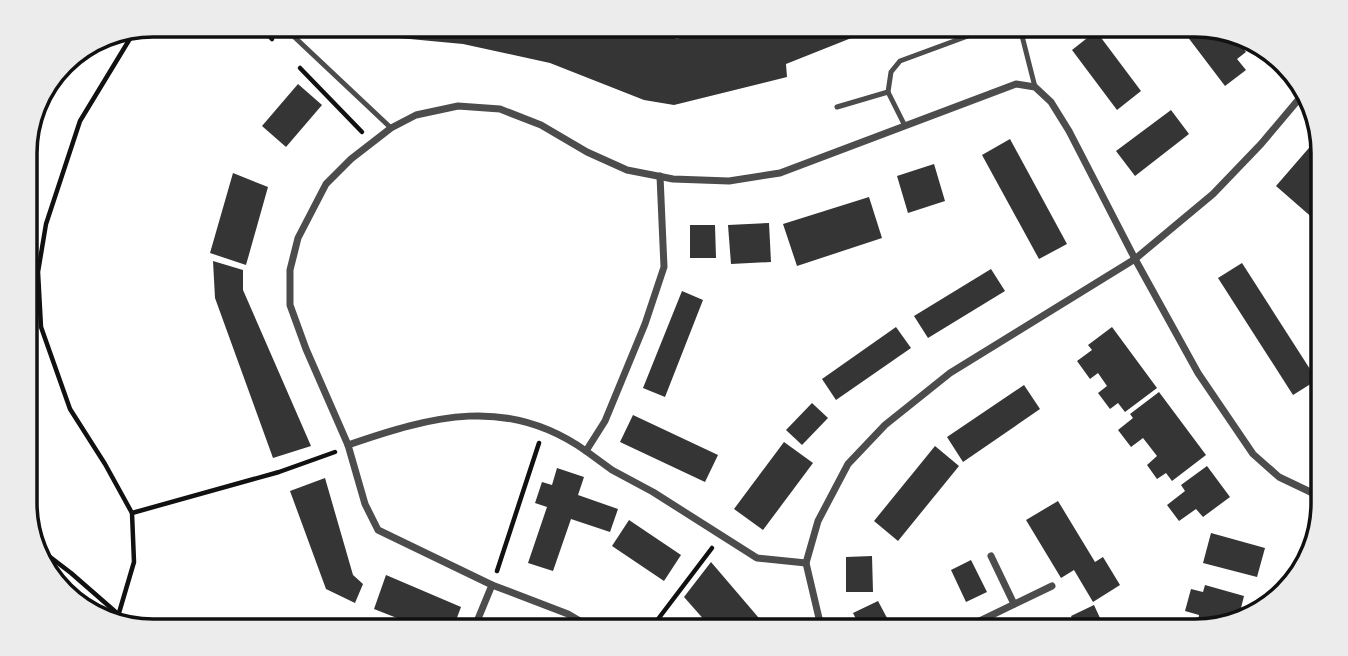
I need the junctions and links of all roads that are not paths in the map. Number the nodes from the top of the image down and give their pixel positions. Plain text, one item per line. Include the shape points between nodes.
1 (294, 37) edge
2 (965, 37) edge
3 (1022, 37) edge
4 (1035, 87) junction
5 (888, 92) junction
6 (1298, 100) edge
7 (837, 107) dead end
8 (905, 126) junction
9 (391, 128) junction
10 (660, 176) junction
11 (1135, 259) junction
12 (348, 445) junction
13 (586, 451) junction
14 (1311, 492) edge
15 (991, 556) dead end
16 (806, 563) junction
17 (492, 585) junction
18 (1052, 586) dead end
19 (1014, 604) junction
20 (478, 619) edge
21 (577, 619) edge
22 (819, 619) edge
23 (983, 619) edge

1 - 9 lane
2 - 5 lane via 900,61 891,72
3 - 4 lane
4 - 8 street via 1016,84
4 - 11 street via 1069,131
5 - 7 lane
5 - 8 lane
6 - 11 street via 1213,194
8 - 10 street via 780,173 729,181
9 - 10 street via 416,115 458,106 500,109 627,170
9 - 12 street via 326,184 298,238 290,270 290,305
10 - 13 street via 664,267 605,421
11 - 14 street via 1198,373 1254,454 1279,477
11 - 16 street via 950,373 885,425 848,464 818,521
12 - 13 street via 404,426 448,416 480,415 544,427
12 - 17 street via 365,504 379,530
13 - 16 street via 757,558
15 - 19 street
16 - 22 street
17 - 20 street
17 - 21 street
18 - 19 street
19 - 23 street

